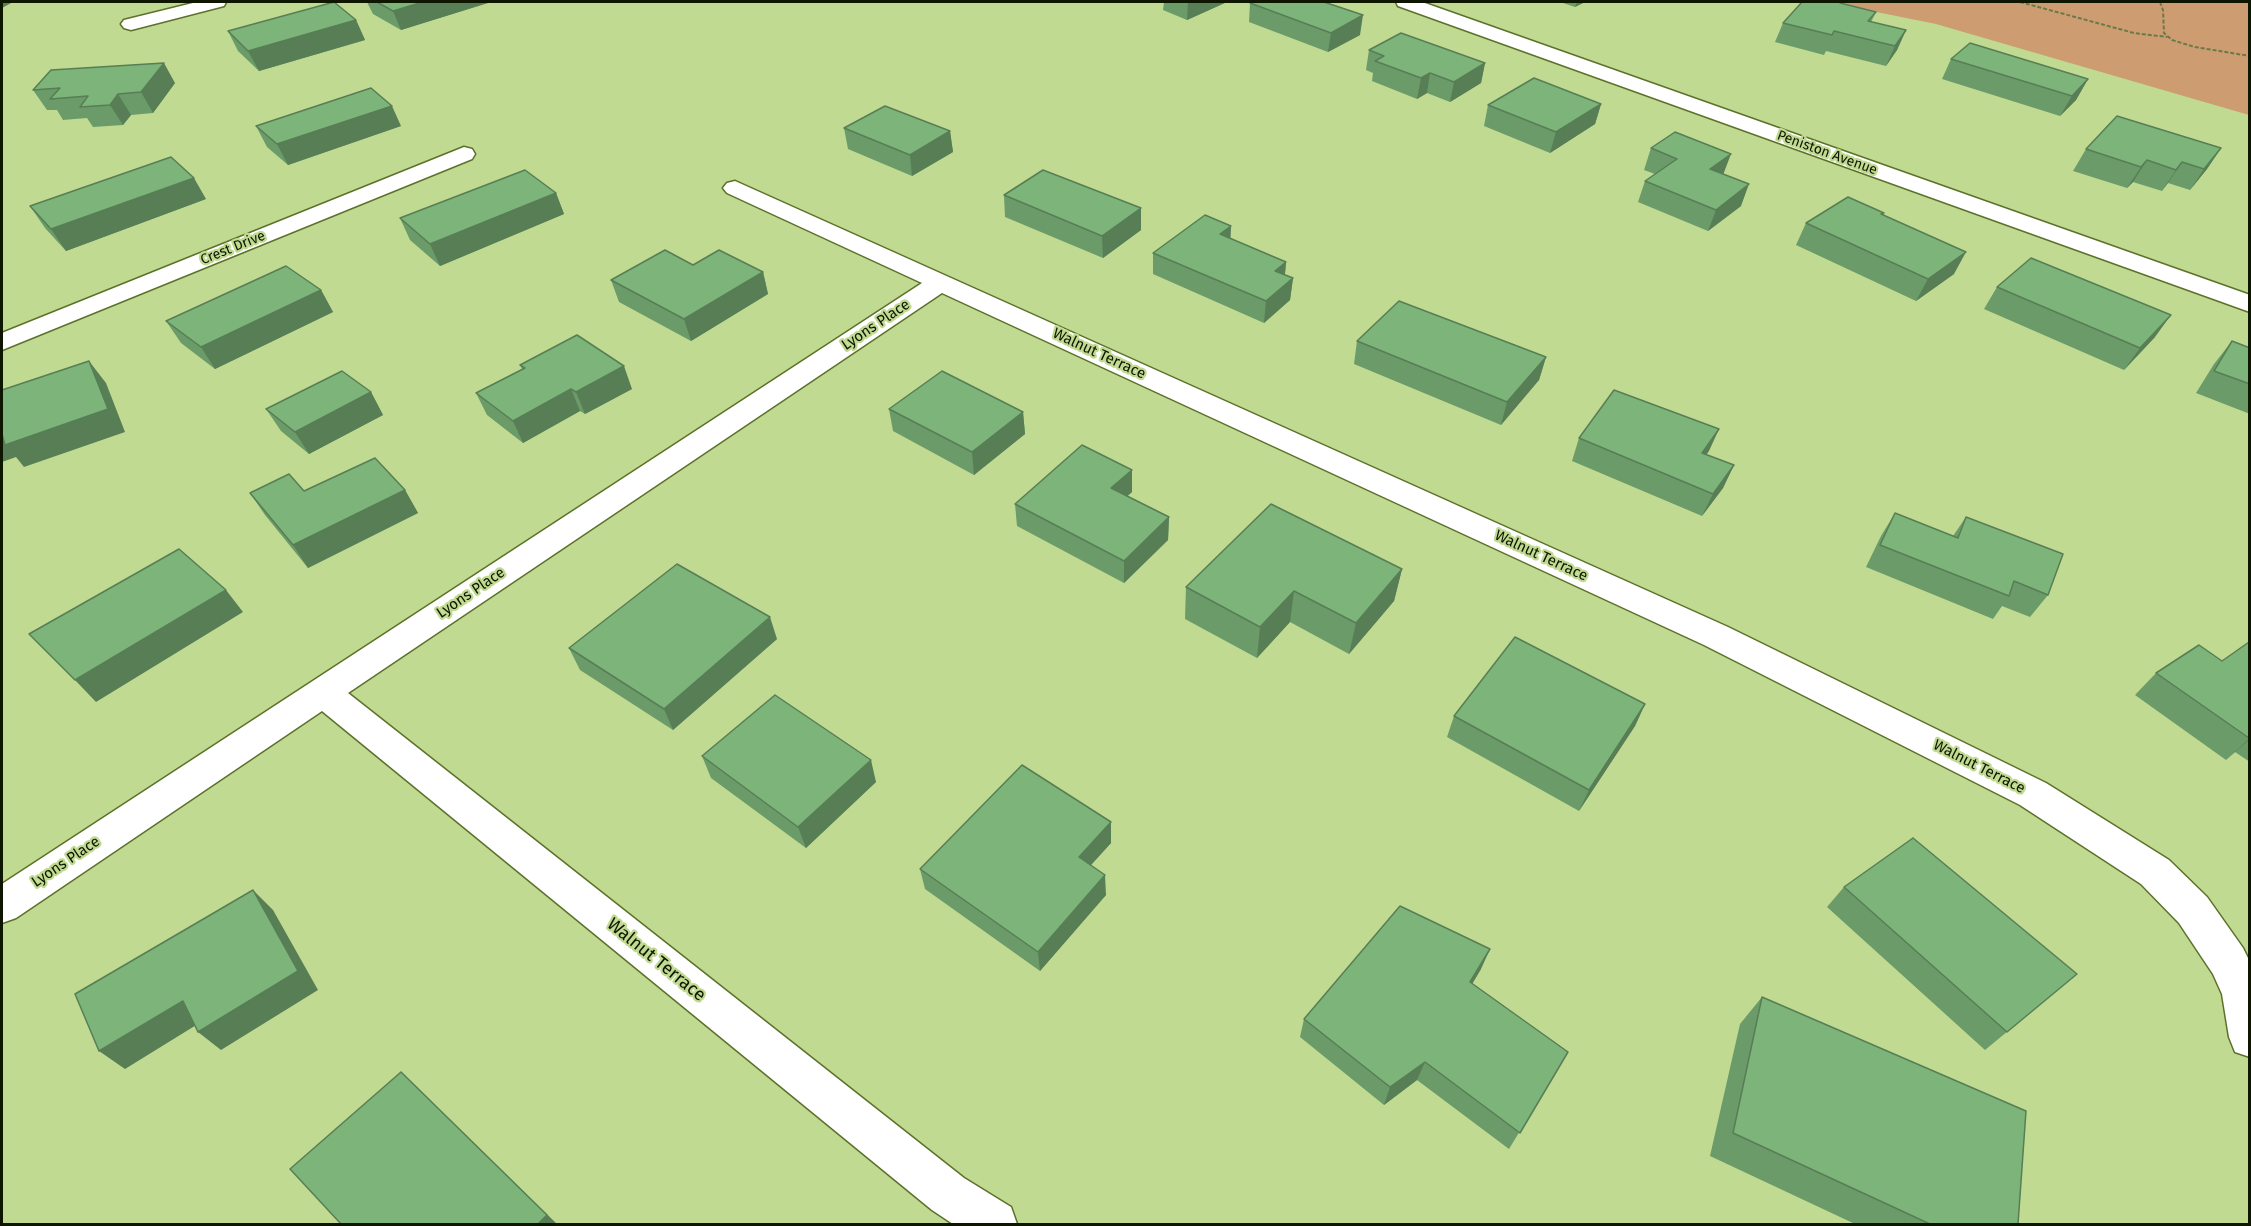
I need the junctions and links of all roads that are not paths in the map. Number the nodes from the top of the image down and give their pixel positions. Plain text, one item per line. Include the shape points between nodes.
1 (217, 2) edge
2 (1405, 2) edge
3 (131, 24) dead end
4 (464, 154) dead end
5 (735, 188) dead end
6 (941, 282) junction
7 (2250, 304) edge
8 (2, 342) edge
9 (322, 692) junction
10 (2, 905) edge
11 (2250, 1037) edge
12 (994, 1224) edge

1 - 3 street
2 - 7 street, Peniston Avenue
4 - 8 street, Crest Drive
5 - 6 street, Walnut Terrace
6 - 9 street, Lyons Place
6 - 11 street, Walnut Terrace via 1716,636 2033,794 2155,872 2193,910 2228,961 2243,993
9 - 10 street, Lyons Place
9 - 12 street, Walnut Terrace via 948,1194

